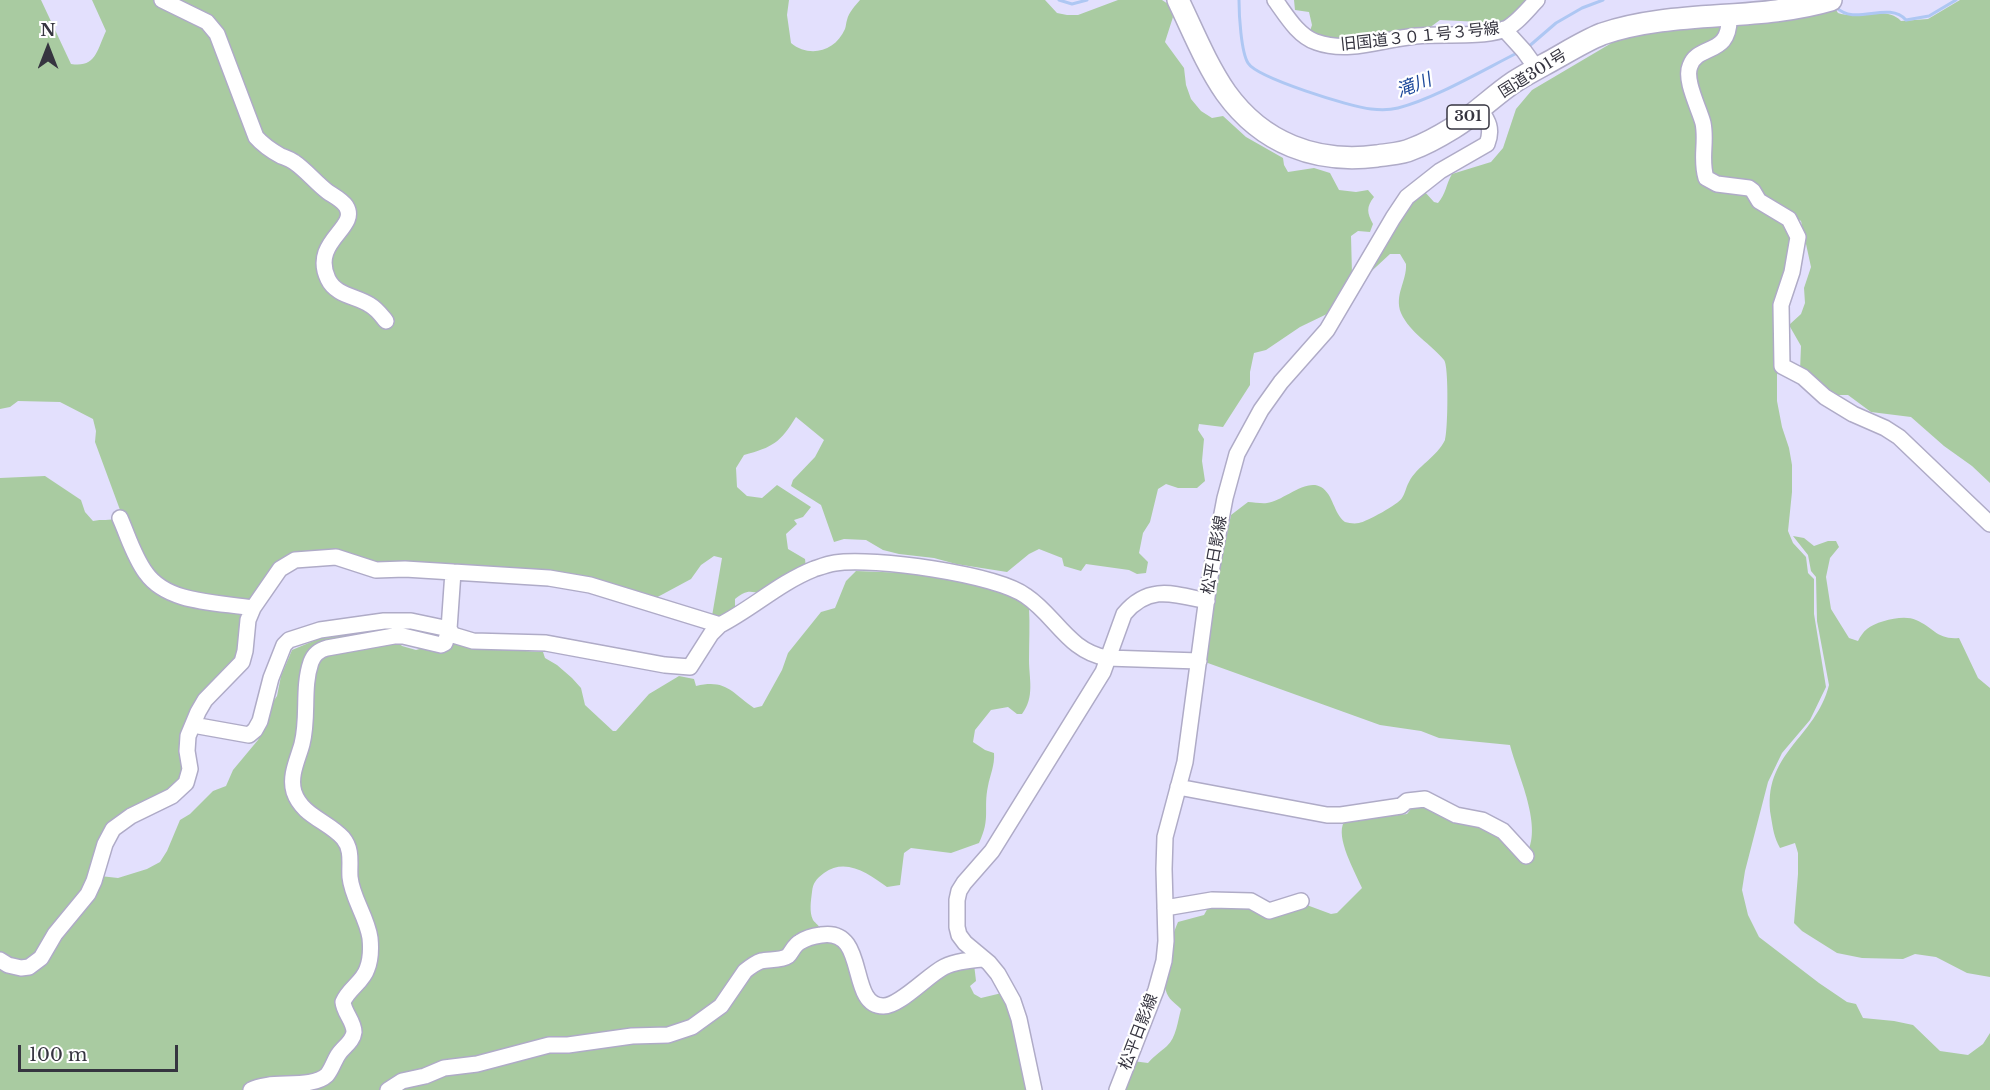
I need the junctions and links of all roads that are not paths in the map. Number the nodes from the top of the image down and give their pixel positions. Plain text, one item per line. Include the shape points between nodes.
1 (162, 0) edge
2 (1178, 0) edge
3 (1275, 0) edge
4 (1537, 0) edge
5 (1825, 2) edge
6 (1729, 16) junction
7 (1508, 34) junction
8 (1537, 69) junction
9 (1479, 109) junction
10 (386, 321) dead end
11 (120, 518) dead end
12 (1990, 524) edge
13 (453, 572) junction
14 (1207, 601) junction
15 (253, 608) junction
16 (720, 625) junction
17 (449, 629) junction
18 (1107, 658) junction
19 (1199, 661) junction
20 (193, 724) junction
21 (1178, 787) junction
22 (1526, 856) dead end
23 (1301, 901) dead end
24 (1165, 908) junction
25 (984, 959) junction
26 (0, 960) edge
27 (251, 1090) edge
28 (388, 1090) edge
29 (1034, 1090) edge
30 (1117, 1090) edge

1 - 10 street via 207,22 216,34 256,137 263,145 292,160 344,203 347,220 327,247 323,267 338,291 369,304
2 - 9 highway, 国道301号 / 301 via 1226,93 1266,132 1288,146 1312,153 1361,158 1410,150 1453,128
3 - 7 street, 旧国道３０１号３号線 via 1296,28 1314,42 1328,46 1350,47 1415,36
4 - 7 street, 旧国道３０１号３号線
5 - 6 highway, 国道301号 / 301
6 - 8 highway, 国道301号 / 301 via 1653,22 1601,34
6 - 12 street via 1730,29 1725,39 1691,62 1689,81 1705,133 1702,162 1706,178 1716,184 1749,188 1759,201 1789,219 1798,237 1781,305 1782,366 1853,414 1899,437
7 - 8 street
8 - 9 highway, 国道301号 / 301
9 - 14 street, 松平日影線 via 1490,125 1487,144 1440,171 1407,197 1327,330 1261,410 1237,454
11 - 15 street via 139,561 157,585 173,595
13 - 15 street via 376,570 336,557 295,560 280,569
13 - 16 street via 581,583
13 - 17 street
14 - 18 street via 1163,592 1146,597 1124,614
14 - 19 street, 松平日影線
15 - 20 street via 242,662 205,700
16 - 17 street via 690,667 546,643 473,641 453,635
16 - 18 street via 779,586 814,569 835,563 875,562 977,578 1017,590 1039,606 1078,646
17 - 20 street via 397,620 320,630 289,640 252,734
17 - 27 street via 446,642 441,645 394,636 327,648 317,652 311,663 305,729 293,791 313,817 347,843 351,885 370,935 370,957 364,975 343,1002 353,1026 352,1039 327,1075 316,1081
18 - 19 street
18 - 25 street via 1103,672 992,851 959,891 959,935
19 - 21 street, 松平日影線
20 - 26 street via 187,744 190,769 186,783 172,796 113,829 88,894 55,934 42,958 21,968
21 - 22 street via 1327,815 1401,806 1425,798 1451,812 1499,828
21 - 24 street, 松平日影線 via 1166,837
23 - 24 street via 1269,911 1258,903 1241,900 1212,900
24 - 30 street, 松平日影線 via 1164,961
25 - 28 street via 945,966 891,1005 880,1006 868,1000 847,944 833,935 816,936 798,942 787,956 750,966 720,1006 692,1027 654,1036 549,1045 477,1064 444,1068 402,1081
25 - 29 street via 1013,1001

